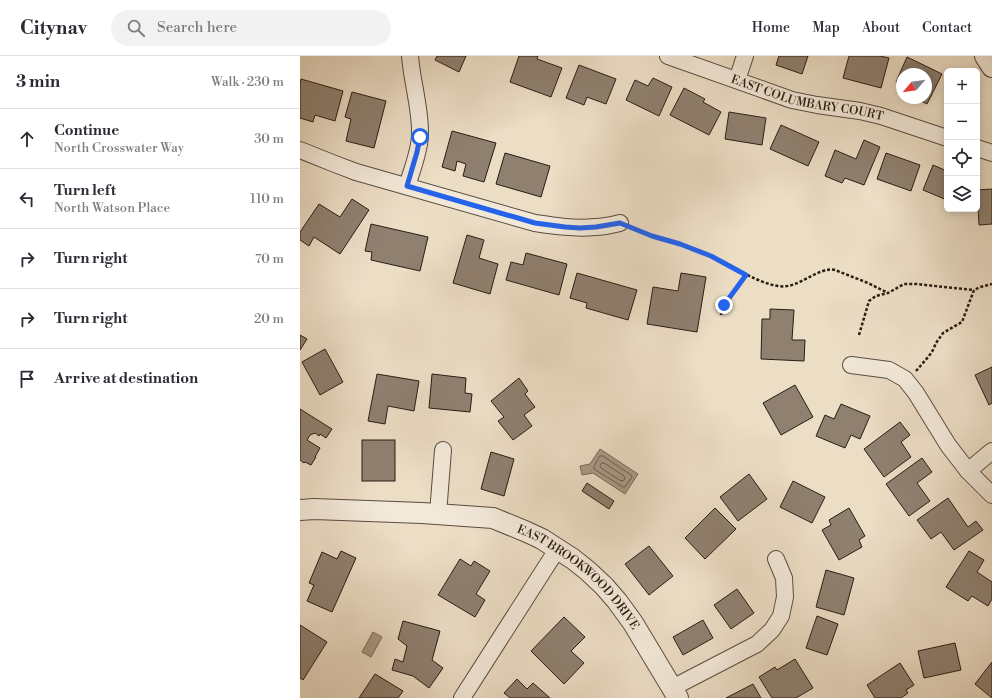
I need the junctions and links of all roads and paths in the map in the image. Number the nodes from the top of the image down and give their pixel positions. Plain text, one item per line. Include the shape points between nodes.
1 (410, 56) edge
2 (668, 56) edge
3 (745, 56) edge
4 (985, 56) edge
5 (992, 67) edge
6 (737, 80) junction
7 (944, 137) edge
8 (980, 149) edge
9 (300, 150) edge
10 (992, 153) edge
11 (407, 186) junction
12 (620, 223) joint
13 (746, 275) junction
14 (992, 284) edge
15 (974, 290) junction
16 (888, 293) junction
17 (721, 315) dead end
18 (859, 335) dead end
19 (851, 365) dead end
20 (914, 373) dead end
21 (443, 450) dead end
22 (992, 451) edge
23 (968, 471) junction
24 (992, 495) edge
25 (300, 510) edge
26 (438, 514) junction
27 (558, 548) junction
28 (776, 559) dead end
29 (675, 693) edge
30 (462, 698) edge

1 - 11 street via 420,137
2 - 6 street, EAST COLUMBARY COURT
3 - 6 street
4 - 5 street
6 - 7 street, EAST COLUMBARY COURT via 792,100 881,116
8 - 10 street
9 - 11 street via 342,167
11 - 12 street via 535,223 580,228
12 - 13 path via 705,253
13 - 16 path via 785,287 831,269
13 - 17 path via 724,305
14 - 15 path
15 - 16 path via 904,284
15 - 20 path via 962,322 940,337 929,356
16 - 18 path via 869,301
19 - 23 street via 889,370 904,379
21 - 26 street
22 - 23 street
23 - 24 street
25 - 26 street, EAST BROOKWOOD DRIVE
26 - 27 street, EAST BROOKWOOD DRIVE via 493,518
27 - 29 street, EAST BROOKWOOD DRIVE via 588,571 617,601
27 - 30 street
28 - 29 street via 784,578 785,596 781,616 772,630 757,644

